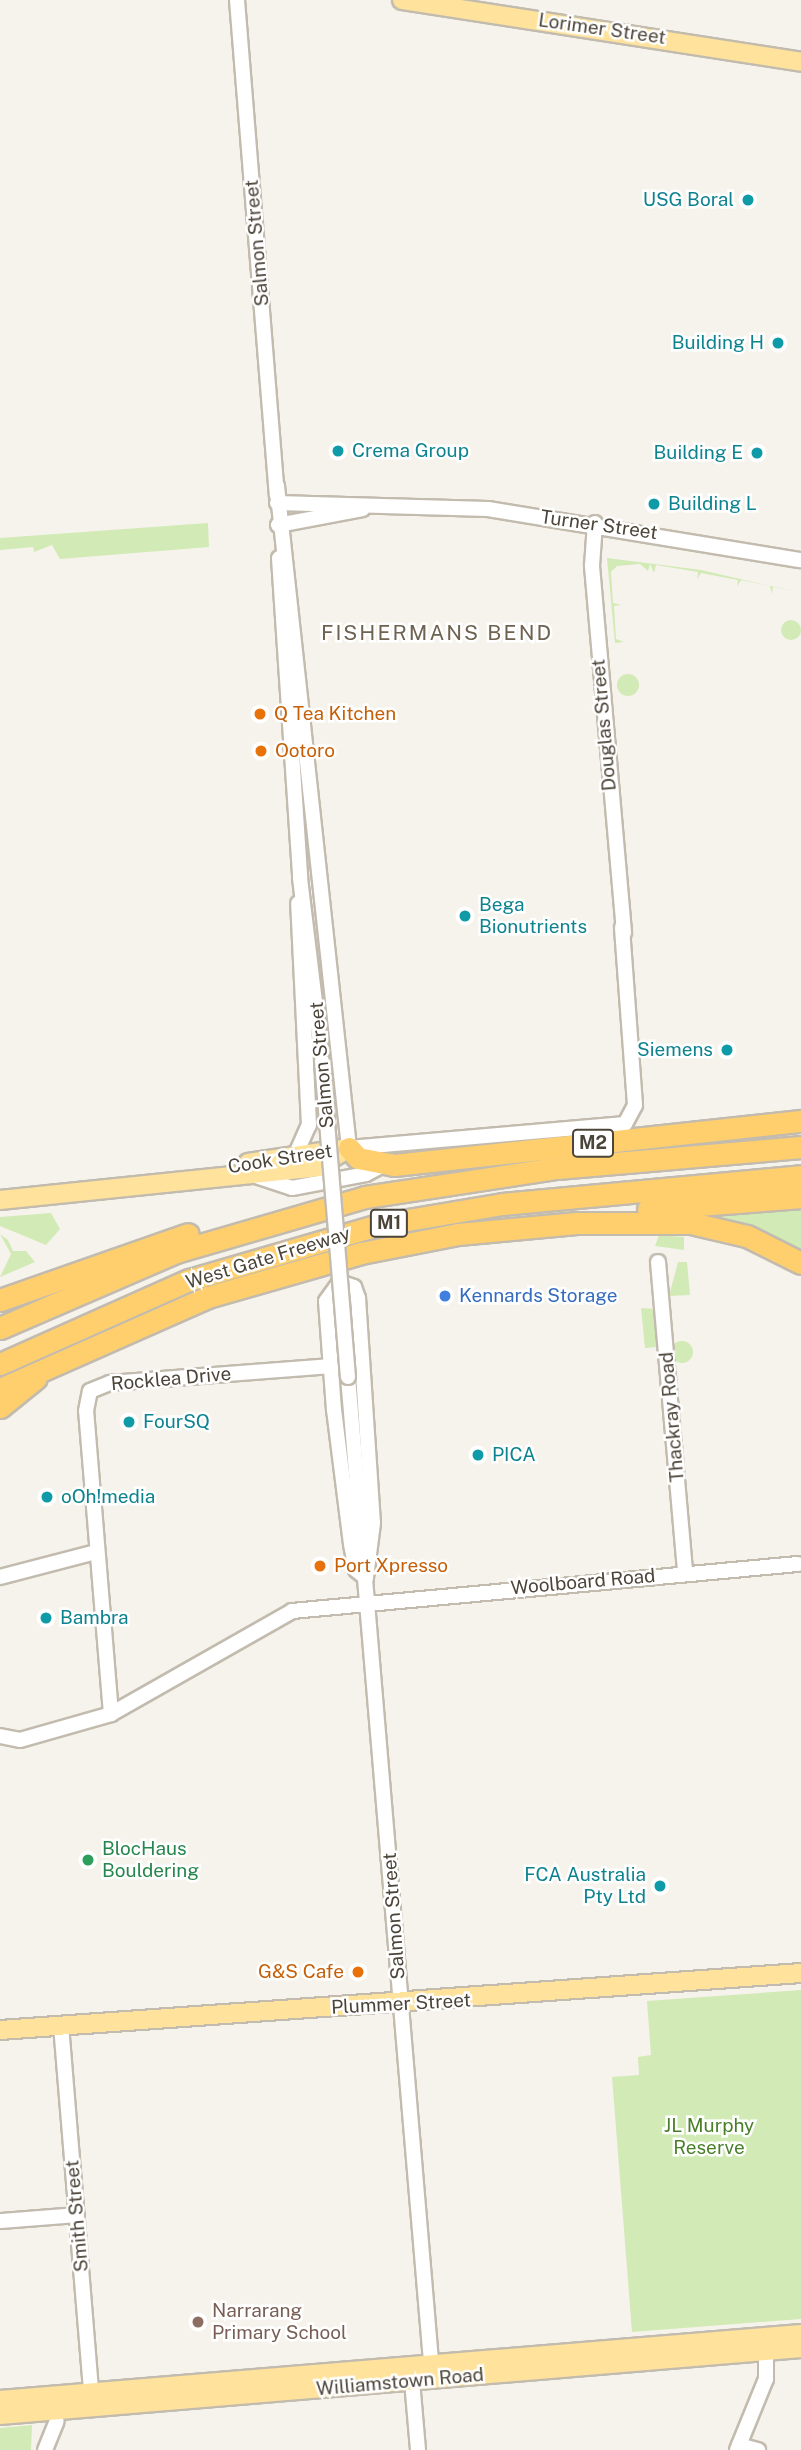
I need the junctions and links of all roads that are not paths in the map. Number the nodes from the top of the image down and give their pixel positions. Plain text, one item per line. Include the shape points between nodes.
1 (237, 0) edge
2 (402, 0) edge
3 (801, 62) edge
4 (278, 503) junction
5 (396, 506) junction
6 (594, 523) junction
7 (280, 525) junction
8 (801, 560) edge
9 (294, 681) junction
10 (300, 878) junction
11 (316, 882) junction
12 (311, 933) junction
13 (344, 1108) junction
14 (309, 1114) junction
15 (801, 1123) edge
16 (458, 1142) junction
17 (801, 1147) edge
18 (349, 1148) junction
19 (295, 1156) junction
20 (385, 1164) junction
21 (250, 1174) junction
22 (191, 1176) junction
23 (801, 1176) edge
24 (407, 1188) junction
25 (801, 1197) edge
26 (0, 1200) edge
27 (21, 1200) junction
28 (0, 1207) edge
29 (303, 1212) junction
30 (458, 1234) junction
31 (658, 1262) dead end
32 (801, 1263) edge
33 (0, 1300) edge
34 (0, 1328) edge
35 (0, 1364) edge
36 (49, 1364) junction
37 (331, 1366) junction
38 (0, 1389) edge
39 (0, 1407) edge
40 (96, 1552) junction
41 (798, 1564) dead end
42 (684, 1573) junction
43 (0, 1577) edge
44 (366, 1578) junction
45 (368, 1601) junction
46 (111, 1714) junction
47 (0, 1736) edge
48 (801, 1973) edge
49 (400, 2006) junction
50 (61, 2025) junction
51 (0, 2030) edge
52 (77, 2215) junction
53 (0, 2221) edge
54 (801, 2334) edge
55 (766, 2344) junction
56 (801, 2348) edge
57 (431, 2371) junction
58 (412, 2381) junction
59 (0, 2400) edge
60 (92, 2400) junction
61 (0, 2415) edge
62 (57, 2421) dead end
63 (738, 2447) edge
64 (45, 2450) edge
65 (418, 2450) edge
66 (758, 2450) edge

1 - 4 street, Salmon Street
2 - 3 main road, Lorimer Street
4 - 5 street, Turner Street
4 - 7 street, Salmon Street
5 - 6 street, Turner Street
5 - 7 street, Turner Street
6 - 8 street, Turner Street
6 - 16 street, Douglas Street via 592,566 633,1116 616,1127
7 - 9 street, Salmon Street
9 - 10 street, Salmon Street
9 - 11 street, Salmon Street
10 - 12 street, Salmon Street
10 - 14 street, Salmon Street
11 - 12 street, Salmon Street
11 - 13 street, Salmon Street
12 - 44 street, Salmon Street, bridge
13 - 14 street via 331,1118
13 - 18 street, Salmon Street
14 - 19 street, Salmon Street via 307,1138
15 - 20 highway, M2
15 - 24 highway, M2 via 474,1169
16 - 18 street
16 - 20 street, Cook Street via 406,1152
17 - 24 highway, West Gate Freeway / M1
18 - 19 main road, Cook Street
18 - 20 highway, M2 via 358,1158
18 - 21 main road, Cook Street via 317,1167
19 - 22 main road, Cook Street
20 - 21 street, Cook Street via 332,1181 283,1188
21 - 22 main road, Cook Street
22 - 27 main road, Cook Street
23 - 35 highway, West Gate Freeway / M1 via 502,1204 378,1225 189,1280
24 - 29 highway, West Gate Freeway / M1
25 - 30 highway, M1
26 - 27 main road, Cook Street
27 - 28 main road, Cook Street
29 - 33 highway via 203,1229
29 - 34 highway, West Gate Freeway / M1 via 163,1257
30 - 32 highway via 576,1223 691,1223 747,1236
30 - 36 highway, M1 via 293,1270 172,1310
31 - 42 street, Thackray Road
36 - 38 highway, M1
36 - 39 highway
37 - 40 street, Rocklea Drive via 96,1386 86,1411
37 - 44 street, Salmon Street via 351,1544 356,1570
37 - 44 street, Salmon Street via 326,1296 344,1282 357,1294 373,1523
40 - 43 street
40 - 46 street, Rocklea Drive
41 - 42 street, Woolboard Road
42 - 45 street, Woolboard Road
44 - 45 street, Salmon Street
45 - 46 street via 270,1618
45 - 49 street, Salmon Street
46 - 47 street via 20,1740
48 - 49 main road, Plummer Street
49 - 50 main road, Plummer Street
49 - 57 street, Salmon Street
50 - 51 main road, Plummer Street
50 - 52 street, Smith Street
52 - 53 street
52 - 60 street, Smith Street
54 - 55 main road, Williamstown Road
55 - 56 main road, Williamstown Road
55 - 57 main road, Williamstown Road
55 - 63 street via 766,2379
57 - 58 main road, Williamstown Road
57 - 60 main road, Williamstown Road
58 - 60 main road, Williamstown Road
58 - 65 street
59 - 60 main road, Williamstown Road
60 - 61 main road, Williamstown Road
62 - 64 street
63 - 66 street

